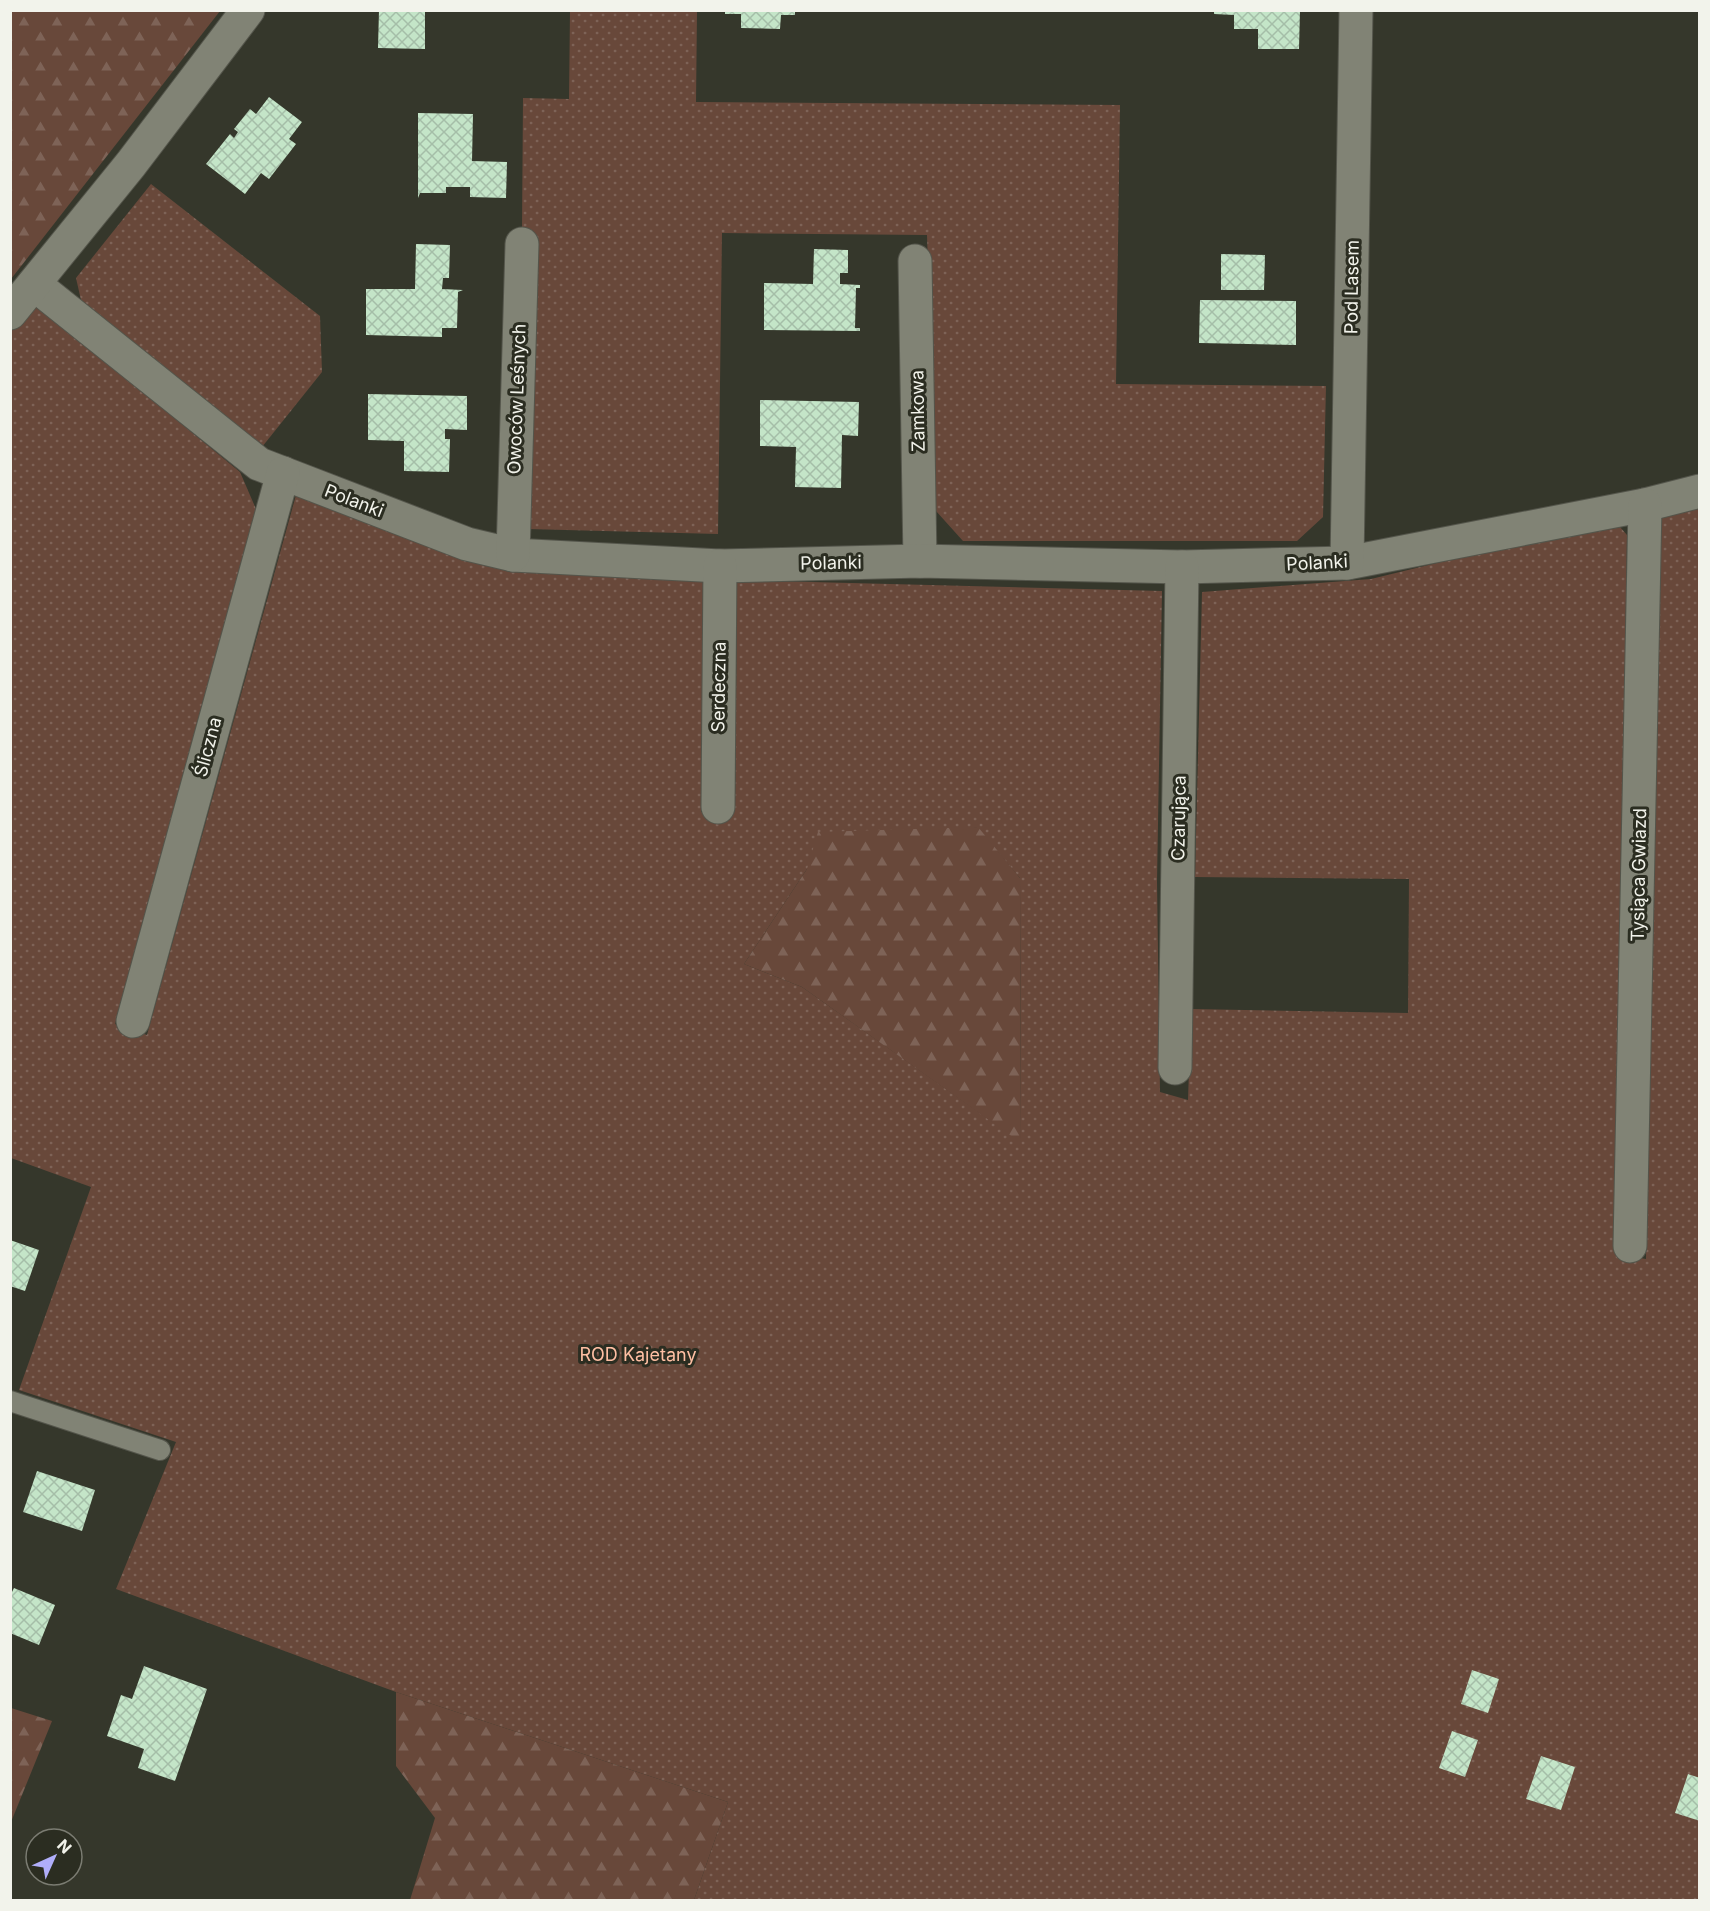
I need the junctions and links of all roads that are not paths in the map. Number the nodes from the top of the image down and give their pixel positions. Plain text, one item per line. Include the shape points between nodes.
1 (248, 10) edge
2 (1356, 10) edge
3 (522, 244) dead end
4 (915, 261) dead end
5 (34, 284) junction
6 (10, 313) edge
7 (283, 473) junction
8 (1700, 490) edge
9 (1645, 505) junction
10 (513, 555) junction
11 (920, 561) junction
12 (1347, 563) junction
13 (720, 566) junction
14 (1182, 567) junction
15 (718, 807) dead end
16 (133, 1021) dead end
17 (1175, 1068) dead end
18 (1630, 1246) dead end
19 (10, 1401) edge
20 (160, 1450) dead end

1 - 5 street
2 - 12 street, Pod Lasem
3 - 10 street, Owoców Leśnych
4 - 11 street, Zamkowa
5 - 6 street
5 - 7 street, Polanki via 259,464
7 - 10 street, Polanki via 467,544
7 - 16 street, Śliczna
8 - 9 street, Polanki
9 - 12 street, Polanki
9 - 18 street, Tysiąca Gwiazd
10 - 13 street, Polanki
11 - 13 street, Polanki
11 - 14 street, Polanki
12 - 14 street, Polanki
13 - 15 street, Serdeczna
14 - 17 street, Czarująca
19 - 20 lane

